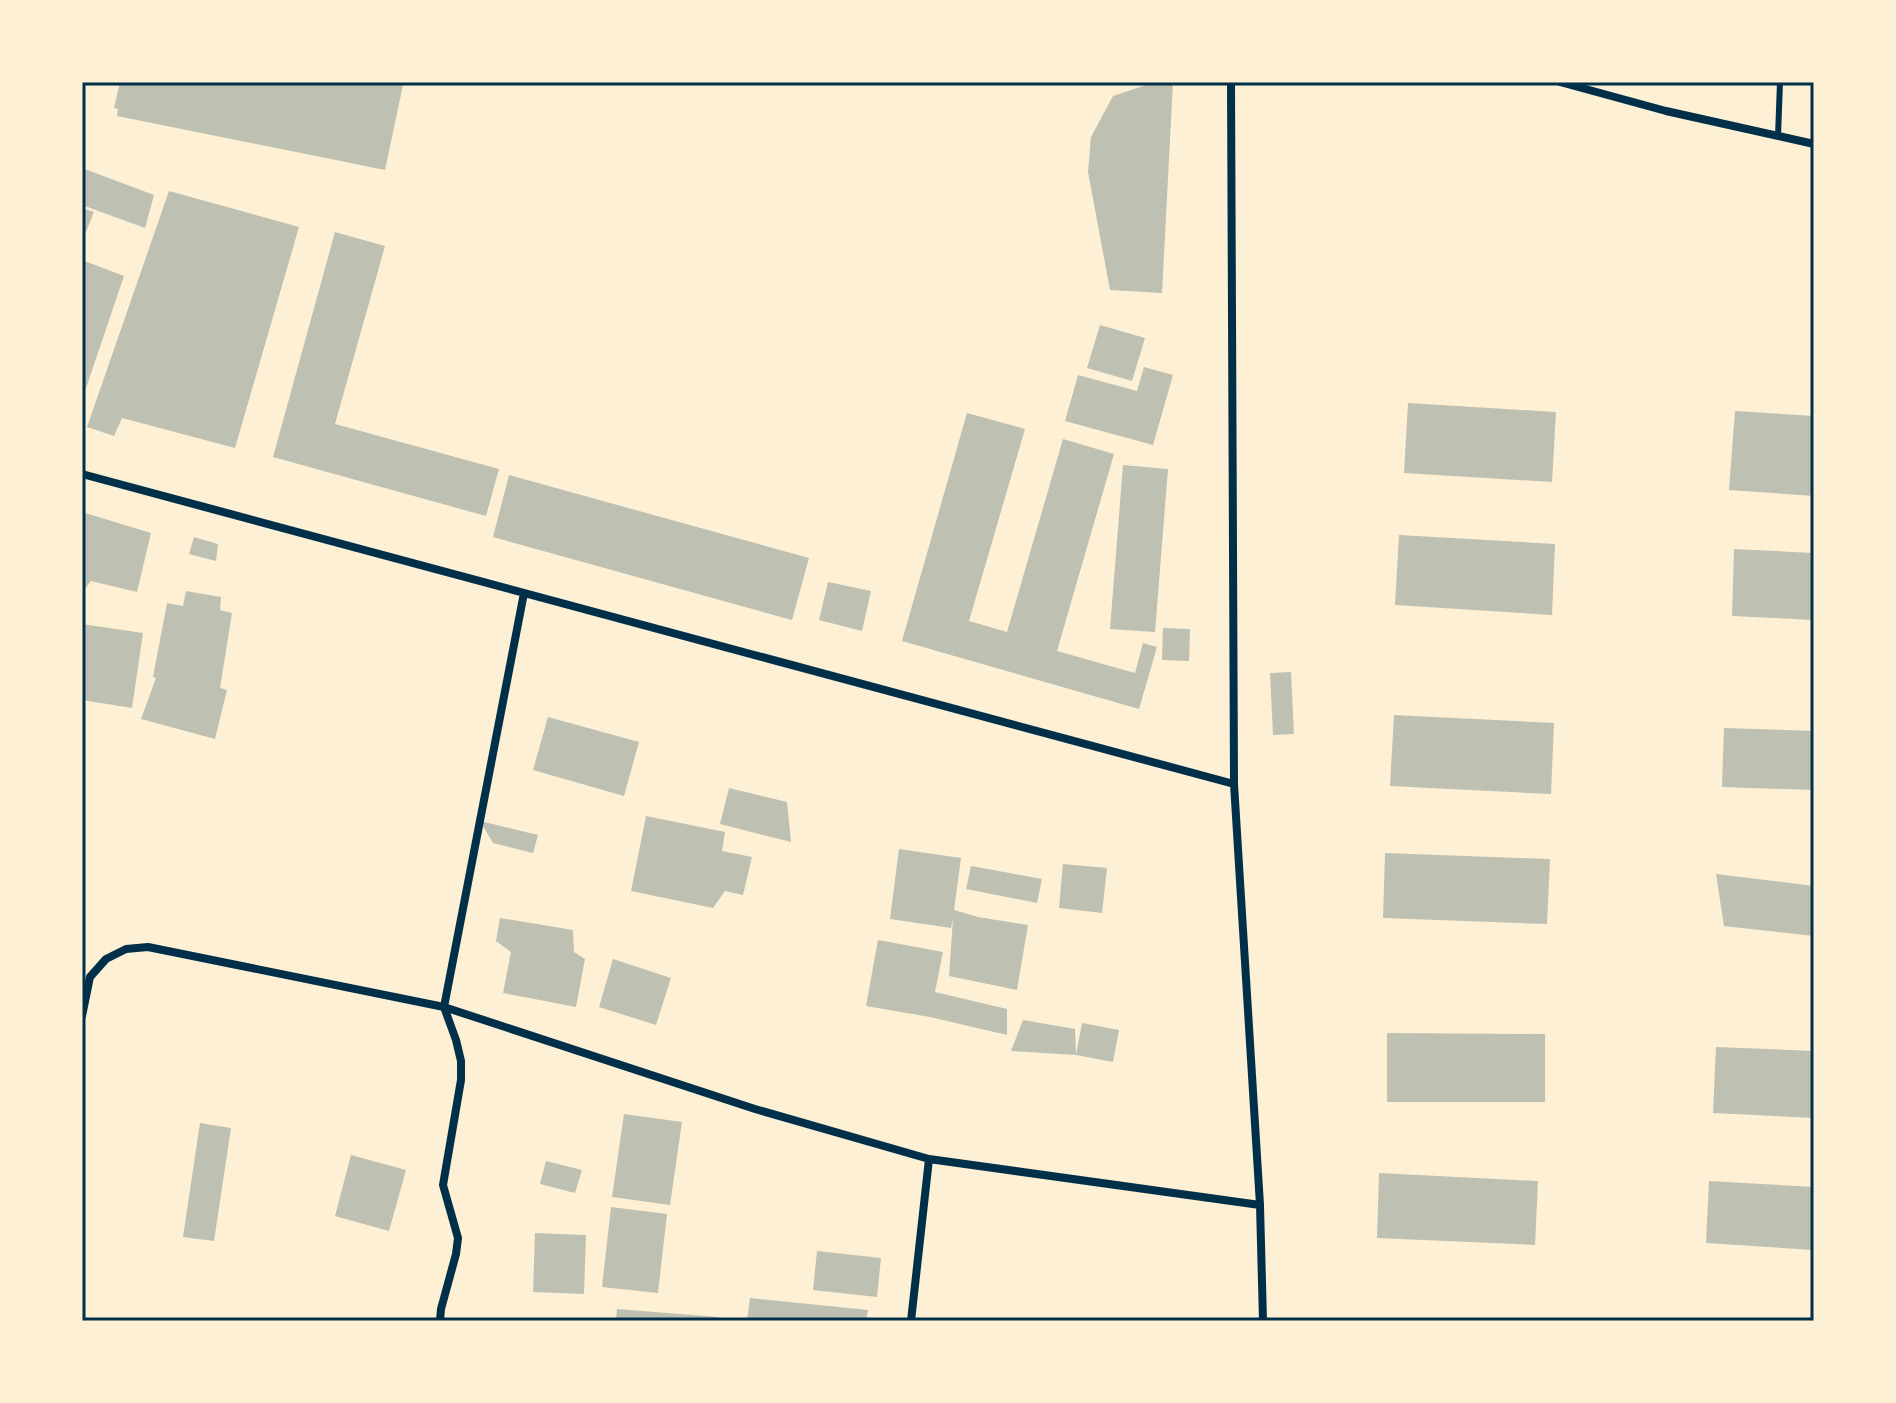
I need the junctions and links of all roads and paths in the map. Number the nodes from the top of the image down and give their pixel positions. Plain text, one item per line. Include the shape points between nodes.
1 (1231, 82) edge
2 (1560, 82) edge
3 (1780, 82) edge
4 (1778, 136) junction
5 (1814, 144) edge
6 (82, 474) edge
7 (524, 593) junction
8 (1234, 784) junction
9 (444, 1007) junction
10 (82, 1016) edge
11 (929, 1159) junction
12 (1260, 1205) junction
13 (440, 1321) edge
14 (911, 1321) edge
15 (1263, 1321) edge

1 - 8 street
2 - 4 street
3 - 4 lane
4 - 5 street
6 - 7 street
7 - 8 street
7 - 9 street
8 - 12 street
9 - 10 street via 148,947 126,949 106,959 90,977
9 - 11 street via 755,1109
9 - 13 street via 461,1061 461,1080 443,1185 458,1238
11 - 12 street
11 - 14 street
12 - 15 street

